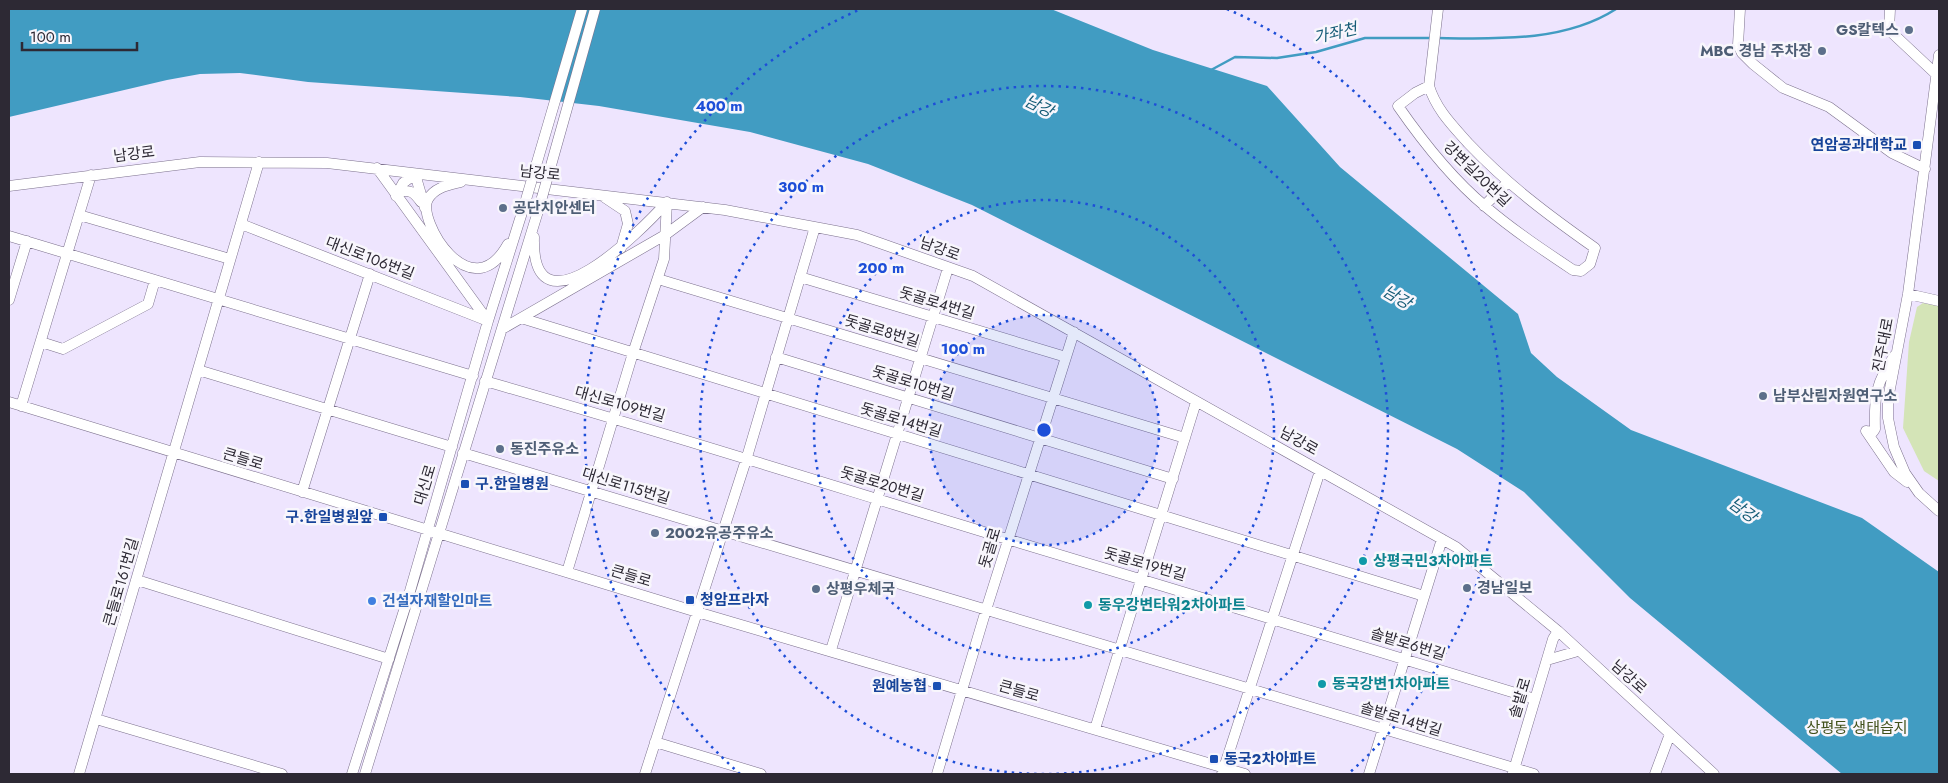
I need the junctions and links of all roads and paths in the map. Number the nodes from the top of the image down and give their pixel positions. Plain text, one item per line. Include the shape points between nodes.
1 (582, 9) edge
2 (594, 9) edge
3 (1438, 9) edge
4 (1740, 9) edge
5 (1890, 9) edge
6 (1939, 55) edge
7 (1937, 76) junction
8 (1429, 86) junction
9 (1936, 109) edge
10 (259, 162) junction
11 (377, 168) junction
12 (1925, 170) junction
13 (415, 174) junction
14 (91, 175) junction
15 (466, 180) junction
16 (1508, 182) junction
17 (9, 186) edge
18 (397, 194) junction
19 (599, 194) junction
20 (667, 202) junction
21 (1484, 206) junction
22 (703, 207) junction
23 (426, 209) junction
24 (79, 215) junction
25 (241, 224) junction
26 (534, 224) junction
27 (518, 225) junction
28 (815, 227) junction
29 (665, 235) junction
30 (9, 236) edge
31 (26, 241) junction
32 (621, 249) junction
33 (67, 253) junction
34 (230, 259) junction
35 (948, 268) junction
36 (370, 274) junction
37 (800, 277) junction
38 (658, 279) junction
39 (155, 280) junction
40 (1908, 294) junction
41 (219, 299) junction
42 (9, 300) edge
43 (1939, 301) edge
44 (933, 317) junction
45 (521, 318) junction
46 (788, 318) junction
47 (488, 321) junction
48 (502, 328) junction
49 (1074, 332) junction
50 (350, 339) junction
51 (40, 342) junction
52 (1898, 352) junction
53 (633, 353) junction
54 (776, 357) junction
55 (1066, 357) junction
56 (921, 358) junction
57 (198, 370) junction
58 (473, 376) junction
59 (485, 381) junction
60 (765, 395) junction
61 (909, 398) junction
62 (1053, 398) junction
63 (9, 402) edge
64 (1196, 402) junction
65 (21, 406) junction
66 (328, 410) junction
67 (614, 418) junction
68 (897, 434) junction
69 (1040, 438) junction
70 (1185, 438) junction
71 (452, 447) junction
72 (173, 453) junction
73 (463, 453) junction
74 (746, 458) junction
75 (1320, 470) junction
76 (1029, 474) junction
77 (1173, 479) junction
78 (1917, 490) junction
79 (302, 492) junction
80 (592, 492) junction
81 (878, 498) junction
82 (1939, 504) edge
83 (1939, 511) edge
84 (1162, 515) junction
85 (427, 529) junction
86 (723, 531) junction
87 (438, 533) junction
88 (1442, 539) junction
89 (1008, 540) junction
90 (1294, 554) junction
91 (856, 571) junction
92 (567, 572) junction
93 (1142, 579) junction
94 (137, 580) junction
95 (1424, 596) junction
96 (986, 610) junction
97 (697, 612) junction
98 (1273, 618) junction
99 (1558, 632) junction
100 (831, 650) junction
101 (1120, 650) junction
102 (1578, 651) junction
103 (1405, 658) junction
104 (389, 660) junction
105 (1547, 660) junction
106 (1250, 689) junction
107 (962, 690) junction
108 (1535, 699) junction
109 (96, 719) junction
110 (1095, 729) junction
111 (1383, 730) junction
112 (1670, 734) junction
113 (655, 742) junction
114 (1223, 771) edge
115 (1514, 771) edge
116 (79, 774) edge
117 (282, 774) edge
118 (352, 774) edge
119 (364, 774) edge
120 (645, 774) edge
121 (761, 774) edge
122 (937, 774) edge
123 (1245, 774) edge
124 (1369, 774) edge
125 (1534, 774) edge
126 (1655, 774) edge
127 (1714, 774) edge

1 - 27 street, 대신로, bridge
2 - 26 street, 대신로, bridge
3 - 8 street
4 - 12 street via 1737,39 1740,51 1783,88 1829,107 1892,153
5 - 7 street via 1889,30
6 - 7 street, 진주대로
7 - 9 street, 진주대로
8 - 16 street via 1446,119
8 - 21 street, 강변길20번길 via 1398,106 1428,147
9 - 12 street, 진주대로
10 - 11 street, 남강로
10 - 14 street, 남강로 via 200,162
10 - 25 street, 큰들로161번길
11 - 13 street, 남강로
11 - 18 street
12 - 40 street, 진주대로
13 - 15 street, 남강로
13 - 18 street via 403,183
13 - 23 street
14 - 17 street, 남강로
14 - 24 street
15 - 19 street, 남강로
15 - 23 street via 442,187 428,199
16 - 21 street
16 - 21 street, 강변길20번길 via 1595,248 1590,264 1581,271 1573,270
18 - 23 street via 407,190 415,193
18 - 47 street
19 - 20 street, 남강로
19 - 32 street via 625,211 628,224
20 - 22 street, 남강로
20 - 29 street
20 - 32 street
22 - 28 street, 남강로
22 - 29 street
23 - 27 street via 428,224 457,262 473,269 484,268 501,255
24 - 33 street
24 - 34 street
25 - 34 street, 큰들로161번길
25 - 36 street, 대신로106번길
26 - 32 street via 535,259 545,276 554,281 572,280
26 - 48 street, 대신로
27 - 47 street, 대신로
28 - 35 street, 남강로 via 857,235
28 - 37 street
29 - 38 street via 664,259
29 - 45 street
30 - 31 street
31 - 33 street
31 - 42 street
33 - 39 street
33 - 51 street
34 - 41 street, 큰들로161번길
35 - 44 street
35 - 49 street, 남강로 via 973,276
36 - 47 street, 대신로106번길
36 - 50 street
37 - 44 street, 돗골로4번길
37 - 46 street
38 - 46 street, 돗골로8번길
38 - 53 street
39 - 41 street
39 - 51 street via 148,304 63,349
40 - 43 street
40 - 52 street, 진주대로
41 - 50 street
41 - 57 street, 큰들로161번길
44 - 55 street, 돗골로4번길
44 - 56 street
45 - 48 street
45 - 53 street, 돗골로14번길
46 - 54 street
46 - 56 street, 돗골로8번길
47 - 58 street, 대신로
48 - 59 street, 대신로
49 - 55 street, 돗골로
49 - 64 street, 남강로
50 - 58 street
50 - 66 street
51 - 65 street
52 - 78 street, 진주대로 via 1888,398 1888,418 1898,460
52 - 78 street via 1882,374 1877,390 1876,429 1866,431 1894,472
53 - 60 street, 돗골로14번길
53 - 67 street
54 - 60 street
54 - 61 street, 돗골로10번길
55 - 62 street, 돗골로
56 - 61 street
56 - 62 street, 돗골로8번길
57 - 66 street
57 - 72 street, 큰들로161번길
58 - 71 street, 대신로
59 - 67 street, 대신로109번길
59 - 73 street, 대신로
60 - 68 street, 돗골로14번길
60 - 74 street
61 - 68 street
61 - 69 street, 돗골로10번길
62 - 69 street, 돗골로
62 - 70 street, 돗골로8번길
63 - 65 street, 큰들로
64 - 70 street
64 - 75 street, 남강로
65 - 72 street, 큰들로
66 - 71 street
66 - 79 street
67 - 74 street, 대신로109번길
67 - 80 street
68 - 76 street, 돗골로14번길
68 - 81 street
69 - 76 street, 돗골로
69 - 77 street, 돗골로10번길
70 - 77 street
71 - 85 street, 대신로
72 - 79 street, 큰들로
72 - 94 street, 큰들로161번길
73 - 80 street, 대신로115번길
73 - 87 street, 대신로
74 - 81 street, 돗골로20번길
74 - 86 street
75 - 88 street, 남강로
75 - 90 street
76 - 84 street, 돗골로14번길
76 - 89 street, 돗골로
77 - 84 street
78 - 82 street
78 - 83 street, 진주대로
79 - 85 street, 큰들로
80 - 86 street, 대신로115번길
80 - 92 street
81 - 89 street, 돗골로20번길
81 - 91 street
84 - 90 street, 돗골로14번길
84 - 93 street
85 - 87 street, 큰들로
85 - 104 street, 대신로
86 - 91 street, 대신로115번길
86 - 97 street
87 - 92 street, 큰들로
87 - 119 street, 대신로
88 - 95 street
88 - 99 street, 남강로 via 1456,547
89 - 93 street, 돗골로19번길
89 - 96 street, 돗골로
90 - 95 street, 돗골로14번길
90 - 98 street
91 - 96 street, 대신로115번길
91 - 100 street
92 - 97 street, 큰들로
93 - 98 street, 돗골로19번길
93 - 101 street
94 - 104 street
94 - 109 street, 큰들로161번길
95 - 103 street
96 - 101 street, 솔밭로14번길
96 - 107 street, 돗골로
97 - 100 street, 큰들로
97 - 113 street
98 - 103 street, 솔밭로6번길
98 - 106 street
99 - 102 street, 남강로
99 - 105 street, 솔밭로
100 - 107 street, 큰들로
101 - 106 street, 솔밭로14번길
101 - 110 street
102 - 105 street
102 - 112 street, 남강로
103 - 108 street, 솔밭로6번길
103 - 111 street
104 - 118 street, 대신로
105 - 108 street, 솔밭로
106 - 111 street, 솔밭로14번길
106 - 114 street
107 - 110 street, 큰들로
107 - 122 street, 돗골로
108 - 115 street, 솔밭로
109 - 116 street, 큰들로161번길
109 - 117 street
110 - 114 street, 큰들로
111 - 115 street, 솔밭로14번길
111 - 124 street
112 - 126 street
112 - 127 street, 남강로
113 - 120 street
113 - 121 street
114 - 123 street, 큰들로
115 - 125 street, 솔밭로14번길

